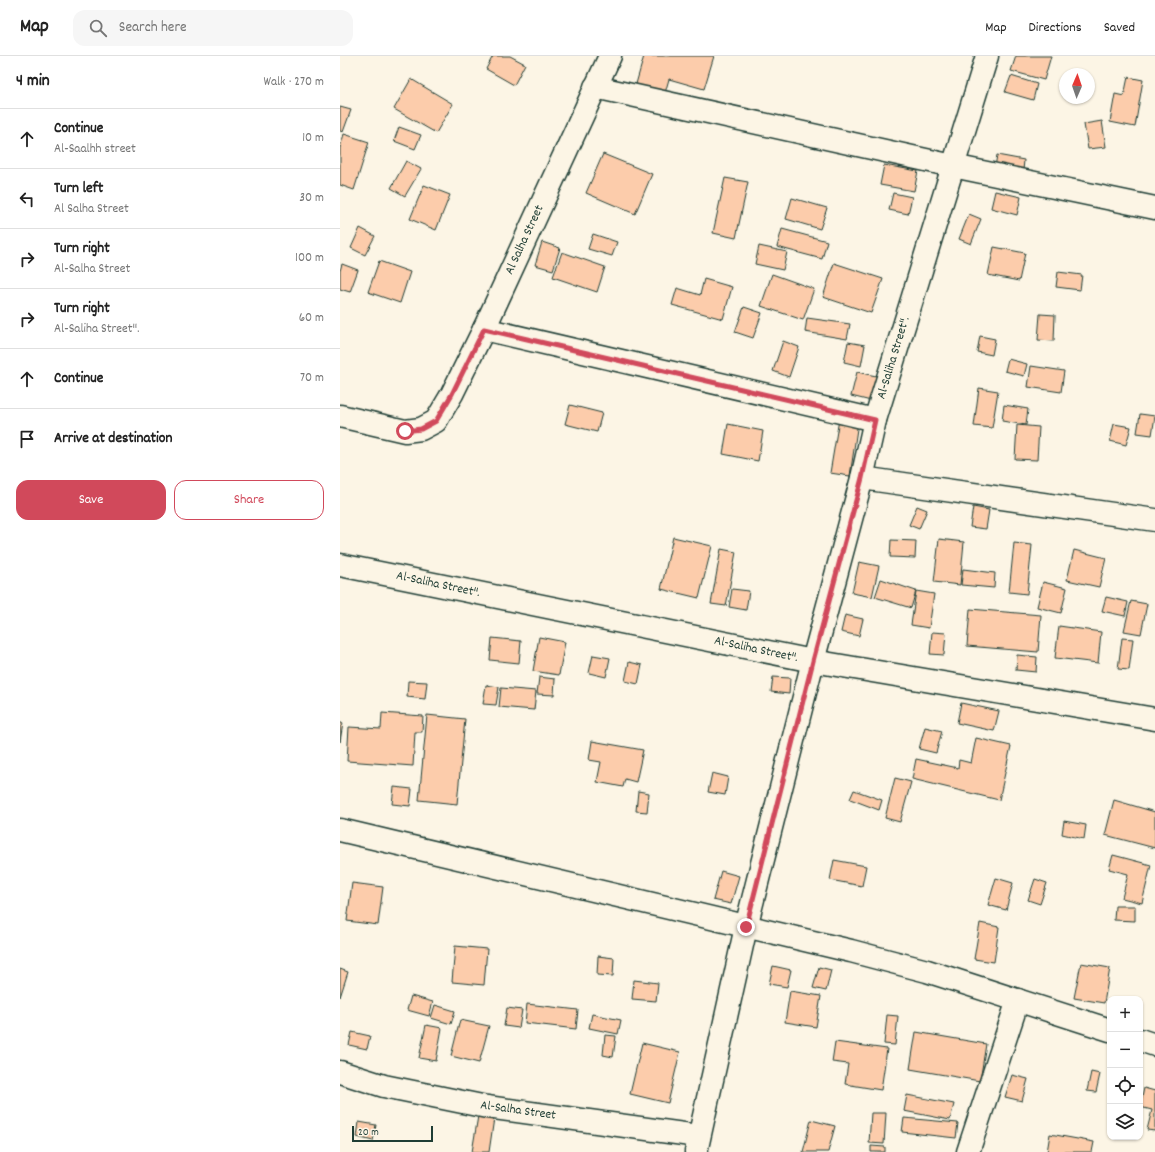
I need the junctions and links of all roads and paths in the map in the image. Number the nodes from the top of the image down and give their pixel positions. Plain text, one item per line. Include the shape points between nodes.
1 (610, 56) edge
2 (987, 56) edge
3 (595, 87) junction
4 (953, 166) junction
5 (1155, 208) edge
6 (484, 329) junction
7 (340, 416) edge
8 (875, 420) junction
9 (862, 478) junction
10 (1155, 520) edge
11 (340, 565) edge
12 (813, 661) junction
13 (1155, 719) edge
14 (340, 830) edge
15 (746, 927) junction
16 (1018, 1000) junction
17 (1107, 1029) edge
18 (1143, 1041) edge
19 (1155, 1045) edge
20 (340, 1072) edge
21 (697, 1144) edge
22 (968, 1152) edge

1 - 3 street, Al Salha Street
2 - 4 street, Al-Saliha Street".
3 - 4 street
3 - 6 street, Al Salha Street
4 - 5 street
4 - 8 street, Al-Saliha Street".
6 - 7 street, Al Salha Street via 436,421 421,429 405,431
6 - 8 street
8 - 9 street, Al-Saliha Street".
9 - 10 street
9 - 12 street, Al-Saliha Street".
11 - 12 street, Al-Saliha Street".
12 - 13 street
12 - 15 street
14 - 15 street
15 - 16 street via 927,971
15 - 21 street
16 - 17 street
16 - 22 street
18 - 19 street
20 - 21 street, Al-Salha Street via 384,1086 487,1107

